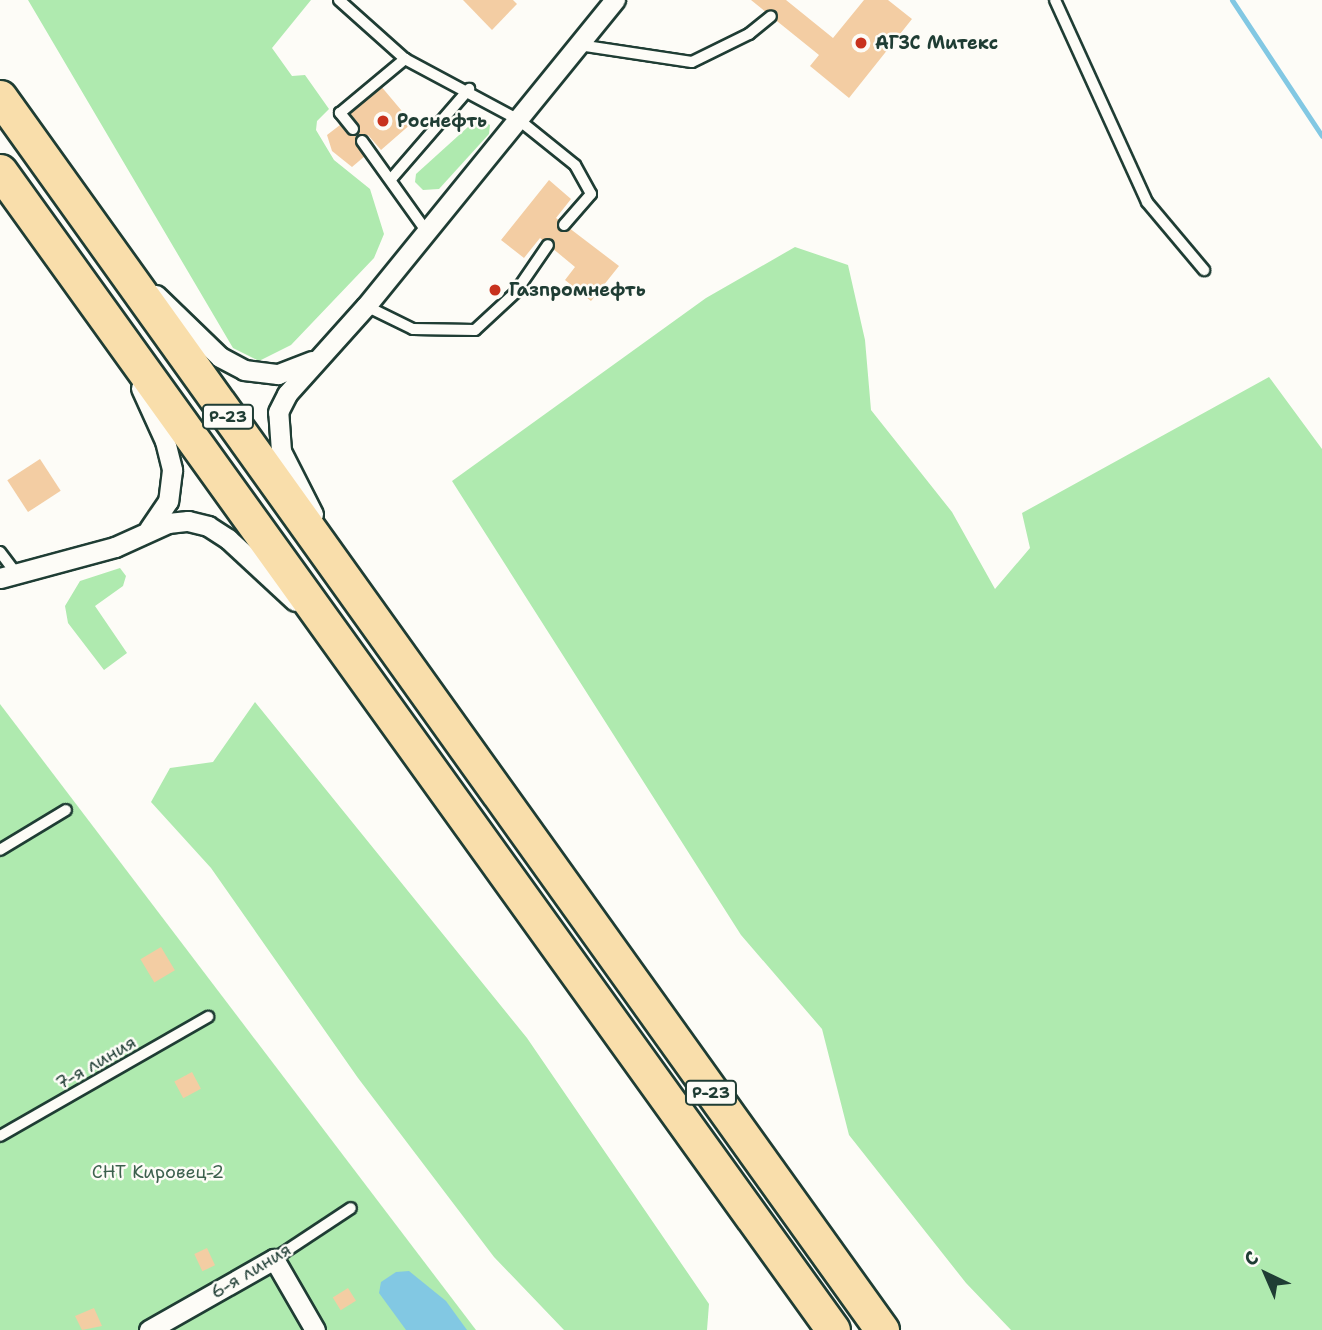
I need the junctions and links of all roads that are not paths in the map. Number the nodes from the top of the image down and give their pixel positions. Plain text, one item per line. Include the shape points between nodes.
1 (339, 0) edge
2 (615, 0) edge
3 (1055, 0) edge
4 (771, 16) dead end
5 (579, 46) junction
6 (405, 59) junction
7 (469, 89) junction
8 (0, 97) edge
9 (519, 120) junction
10 (353, 129) dead end
11 (362, 141) dead end
12 (0, 172) edge
13 (392, 178) junction
14 (564, 225) dead end
15 (427, 232) junction
16 (548, 245) dead end
17 (113, 253) junction
18 (1204, 270) dead end
19 (366, 306) junction
20 (115, 332) junction
21 (313, 360) junction
22 (140, 537) junction
23 (0, 552) edge
24 (8, 575) edge
25 (345, 581) junction
26 (332, 634) junction
27 (66, 810) dead end
28 (0, 850) edge
29 (208, 1017) dead end
30 (0, 1136) edge
31 (351, 1208) dead end
32 (274, 1259) junction
33 (149, 1330) edge
34 (315, 1330) edge
35 (833, 1330) edge
36 (882, 1330) edge

1 - 6 lane
2 - 5 street
3 - 18 lane via 1147,202
4 - 5 lane via 749,34 692,62
5 - 9 street
6 - 7 lane
6 - 10 lane via 340,113
7 - 9 lane
7 - 13 lane
8 - 17 highway, Р-23
9 - 14 lane via 575,165 591,194
9 - 15 street
11 - 13 lane
12 - 20 highway, Р-23
13 - 15 lane
15 - 19 street
16 - 19 lane via 515,293 475,330 414,329
17 - 21 street via 232,364 278,374
17 - 25 highway, Р-23
19 - 21 street
20 - 22 street via 165,441 172,470 162,517
20 - 26 highway, Р-23
21 - 25 street via 278,412 278,433 281,452
22 - 24 street
22 - 26 street via 168,523 208,526
23 - 24 lane
25 - 36 highway, Р-23
26 - 35 highway, Р-23
27 - 28 lane
29 - 30 lane, 7-я линия
31 - 32 lane, 6-я линия
32 - 33 street, 6-я линия
32 - 34 street

